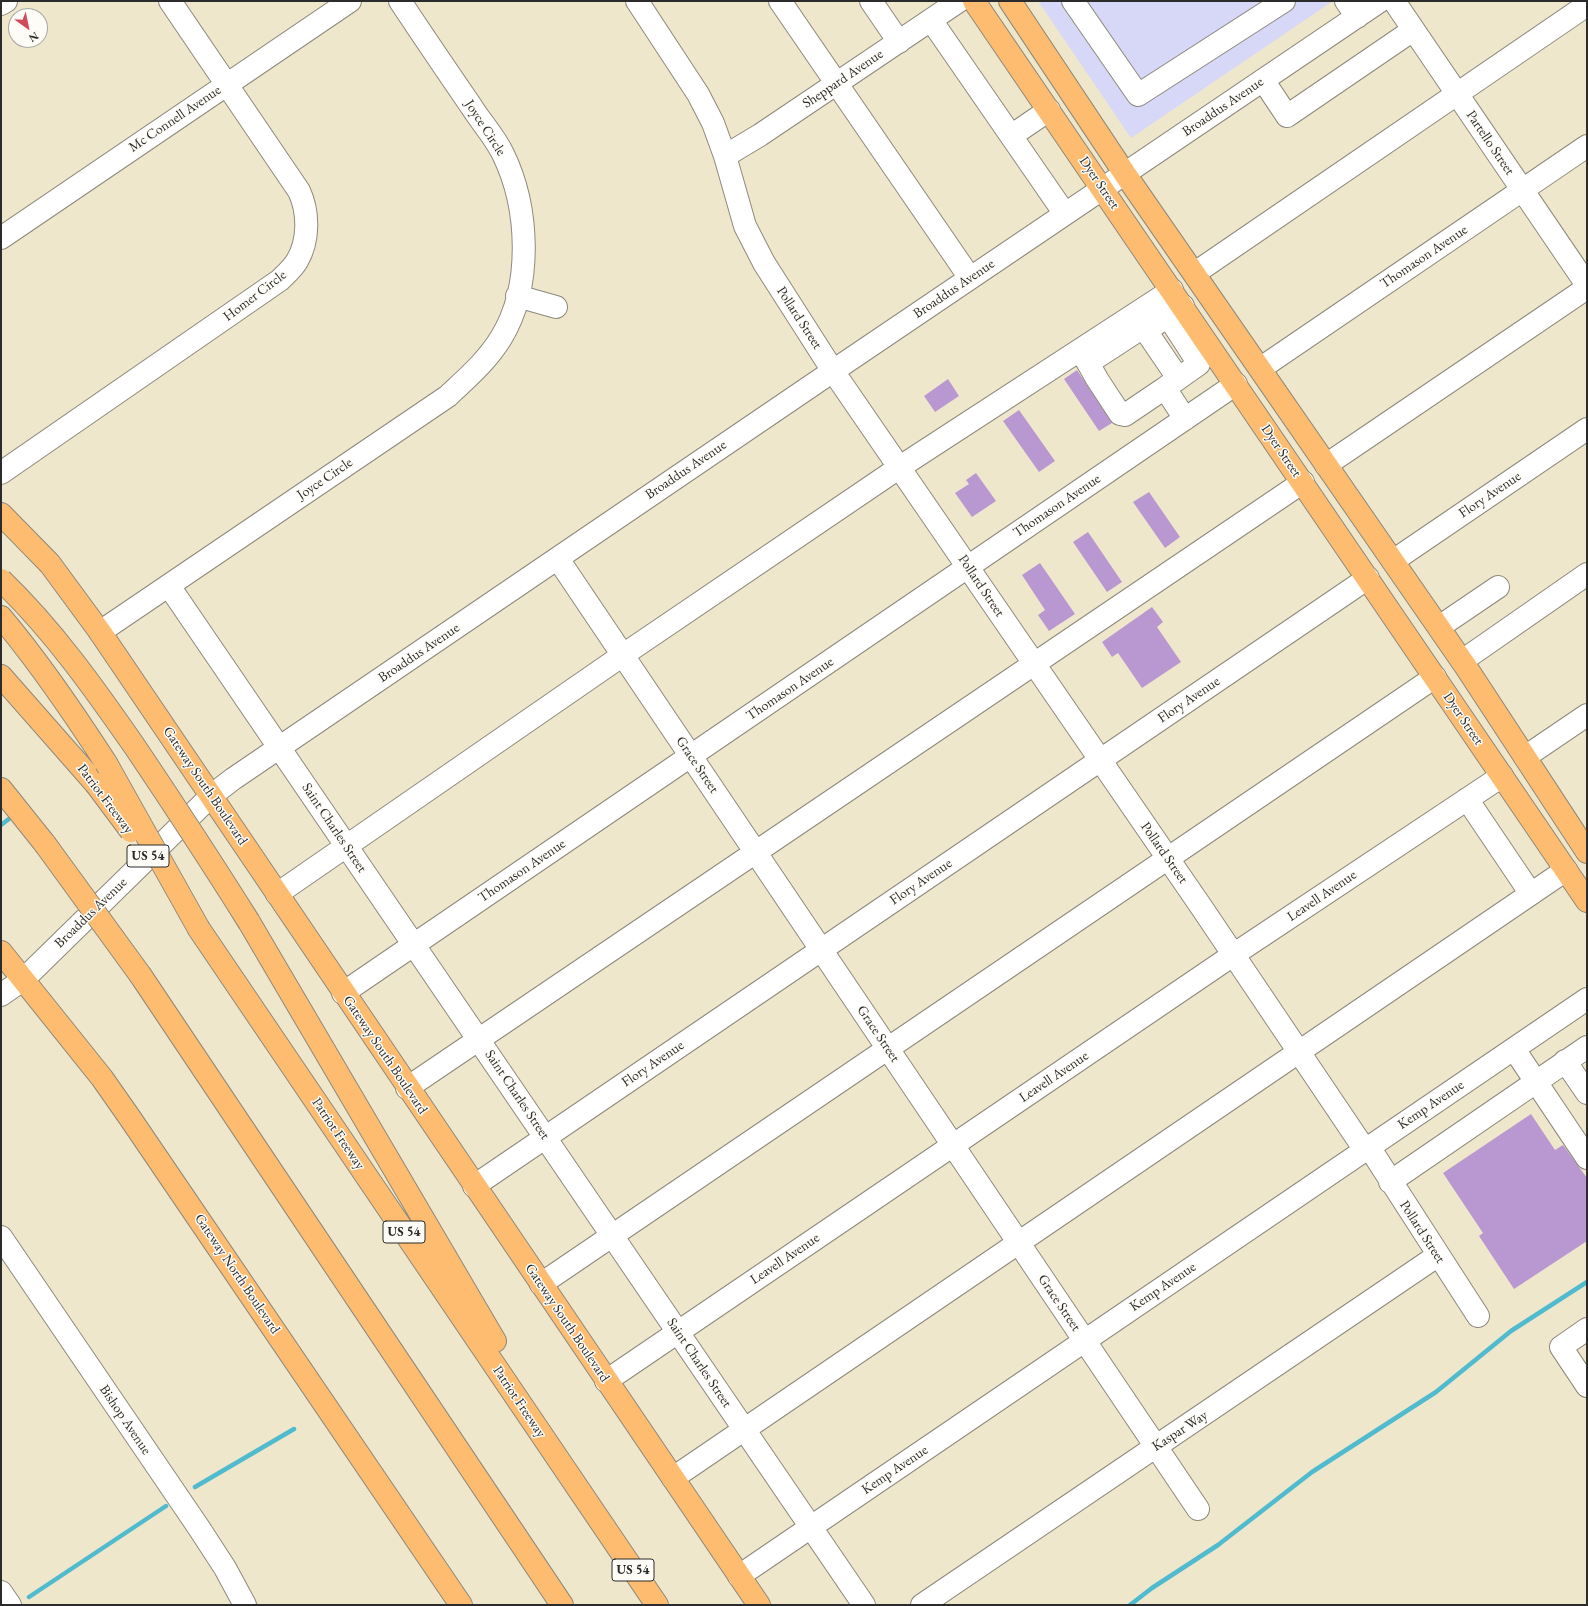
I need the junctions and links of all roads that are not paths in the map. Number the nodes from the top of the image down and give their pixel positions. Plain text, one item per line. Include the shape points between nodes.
1 (6, 1) edge
2 (170, 1) edge
3 (350, 1) edge
4 (400, 1) edge
5 (636, 1) edge
6 (780, 1) edge
7 (871, 1) edge
8 (959, 1) edge
9 (974, 1) edge
10 (1010, 1) edge
11 (1073, 1) edge
12 (1284, 1) edge
13 (1380, 1) edge
14 (1394, 1) edge
15 (1, 4) edge
16 (1587, 5) edge
17 (1351, 9) edge
18 (931, 20) junction
19 (1413, 30) junction
20 (900, 42) junction
21 (1263, 80) junction
22 (227, 84) junction
23 (837, 84) junction
24 (1457, 94) junction
25 (1049, 110) junction
26 (1011, 136) junction
27 (1587, 146) edge
28 (725, 156) junction
29 (1125, 174) junction
30 (1103, 188) junction
31 (1522, 190) junction
32 (1065, 214) junction
33 (1, 238) edge
34 (1195, 274) junction
35 (970, 278) junction
36 (1587, 285) edge
37 (1587, 288) edge
38 (517, 296) junction
39 (1174, 304) junction
40 (556, 307) dead end
41 (1135, 328) junction
42 (1198, 345) junction
43 (1084, 357) junction
44 (1261, 368) junction
45 (833, 371) junction
46 (1172, 383) junction
47 (1236, 384) junction
48 (1185, 419) junction
49 (1587, 429) edge
50 (1326, 465) junction
51 (900, 467) junction
52 (1, 473) edge
53 (1308, 490) junction
54 (1, 514) edge
55 (558, 559) junction
56 (1393, 561) junction
57 (968, 567) junction
58 (1587, 574) edge
59 (1368, 578) junction
60 (1, 580) edge
61 (169, 586) junction
62 (1498, 587) dead end
63 (1, 617) edge
64 (1439, 627) junction
65 (100, 632) junction
66 (623, 655) junction
67 (1034, 664) junction
68 (1464, 664) junction
69 (1, 676) edge
70 (1435, 677) junction
71 (1587, 716) edge
72 (279, 748) junction
73 (691, 756) junction
74 (1525, 757) junction
75 (1099, 761) junction
76 (1502, 776) junction
77 (1, 789) edge
78 (212, 795) junction
79 (1467, 799) junction
80 (346, 846) junction
81 (755, 852) junction
82 (1587, 852) edge
83 (1167, 858) junction
84 (1566, 870) junction
85 (277, 894) junction
86 (1531, 894) junction
87 (1587, 901) edge
88 (199, 929) junction
89 (414, 945) junction
90 (821, 950) junction
91 (1, 952) edge
92 (1233, 955) junction
93 (24, 979) junction
94 (343, 993) junction
95 (1, 995) edge
96 (1587, 999) edge
97 (478, 1040) junction
98 (1587, 1047) edge
99 (888, 1048) junction
100 (1514, 1049) junction
101 (1299, 1053) junction
102 (1566, 1061) junction
103 (1536, 1082) junction
104 (407, 1088) junction
105 (1587, 1093) edge
106 (545, 1138) junction
107 (953, 1146) junction
108 (1367, 1149) junction
109 (1587, 1158) edge
110 (1390, 1182) junction
111 (474, 1186) junction
112 (612, 1236) junction
113 (1, 1237) edge
114 (1018, 1243) junction
115 (1437, 1256) junction
116 (541, 1284) junction
117 (1478, 1316) dead end
118 (1587, 1329) edge
119 (678, 1332) junction
120 (1084, 1341) junction
121 (606, 1381) junction
122 (1587, 1386) edge
123 (744, 1429) junction
124 (1156, 1447) junction
125 (672, 1478) junction
126 (1198, 1510) dead end
127 (811, 1527) junction
128 (609, 1535) junction
129 (739, 1576) junction
130 (1, 1592) edge
131 (10, 1605) edge
132 (245, 1605) edge
133 (461, 1605) edge
134 (562, 1605) edge
135 (657, 1605) edge
136 (759, 1605) edge
137 (864, 1605) edge
138 (922, 1605) edge

1 - 15 street
2 - 22 street, Homer Circle
3 - 22 street, Mc Connell Avenue
4 - 38 street, Joyce Circle via 503,154 516,188 524,232 524,260
5 - 28 street, Pollard Street via 698,94 713,123
6 - 23 street
7 - 20 street
8 - 18 street, Sheppard Avenue
9 - 25 main road, Dyer Street
10 - 29 main road, Dyer Street
11 - 12 street via 1138,95
13 - 17 street, Broaddus Avenue
14 - 19 street, Partello Street
16 - 24 street
17 - 21 street, Broaddus Avenue
18 - 20 street, Sheppard Avenue
18 - 26 street
19 - 21 street via 1287,116
19 - 24 street, Partello Street
20 - 23 street, Sheppard Avenue
21 - 29 street, Broaddus Avenue
22 - 33 street, Mc Connell Avenue
22 - 52 street, Homer Circle via 304,201 306,235 297,262 280,280 255,299
23 - 28 street, Sheppard Avenue
23 - 35 street
24 - 31 street, Partello Street
24 - 34 street
25 - 26 street
25 - 30 main road, Dyer Street
26 - 32 street
27 - 31 street, Thomason Avenue
28 - 45 street, Pollard Street via 745,226 764,263
29 - 30 street, Broaddus Avenue
29 - 34 main road, Dyer Street
30 - 32 street, Broaddus Avenue
30 - 39 main road, Dyer Street
31 - 36 street, Partello Street
31 - 44 street, Thomason Avenue
32 - 35 street, Broaddus Avenue
34 - 44 main road, Dyer Street
35 - 45 street, Broaddus Avenue
37 - 50 street
38 - 40 street
38 - 61 street, Joyce Circle via 502,337 474,372 448,396
39 - 41 street
39 - 42 main road, Dyer Street
41 - 43 street
41 - 46 street
42 - 46 street via 1199,364
42 - 47 main road, Dyer Street
43 - 46 street via 1120,414 1125,415
43 - 51 street
44 - 50 main road, Dyer Street
45 - 51 street, Pollard Street
45 - 55 street, Broaddus Avenue
46 - 48 street
47 - 48 street, Thomason Avenue
47 - 53 main road, Dyer Street
48 - 57 street, Thomason Avenue
49 - 56 street, Flory Avenue
50 - 56 main road, Dyer Street
51 - 57 street, Pollard Street
51 - 66 street
53 - 56 main road via 1332,504 1372,555 1380,561
53 - 59 main road, Dyer Street
53 - 67 street
54 - 65 main road, Gateway South Boulevard via 50,564
55 - 66 street, Grace Street
55 - 72 street, Broaddus Avenue
56 - 64 main road, Dyer Street
57 - 67 street, Pollard Street
57 - 73 street, Thomason Avenue
58 - 68 street
59 - 68 main road via 1383,578 1393,583 1432,641 1451,663
59 - 70 main road, Dyer Street
59 - 75 street, Flory Avenue
60 - 128 main road, bridge via 44,625 100,697 191,830 249,922
61 - 65 street, Joyce Circle
61 - 72 street, Saint Charles Street
62 - 64 street
63 - 88 main road, bridge via 31,652 106,763
64 - 68 main road, Dyer Street
65 - 78 main road, Gateway South Boulevard
66 - 73 street, Grace Street
66 - 80 street
67 - 75 street, Pollard Street
67 - 81 street
68 - 74 main road, Dyer Street
69 - 88 main road, Patriot Freeway / US 54, bridge via 96,784
70 - 76 main road, Dyer Street
70 - 83 street
71 - 74 street
72 - 78 street, Broaddus Avenue
72 - 80 street, Saint Charles Street
73 - 81 street, Grace Street
73 - 89 street, Thomason Avenue
74 - 82 main road, Dyer Street
75 - 83 street, Pollard Street
75 - 90 street, Flory Avenue
76 - 79 street, Leavell Avenue
76 - 84 main road, Dyer Street
77 - 134 main road, bridge via 45,844 141,976
78 - 85 main road, Gateway South Boulevard
78 - 93 street, Broaddus Avenue
79 - 86 street
79 - 92 street, Leavell Avenue
80 - 85 street
80 - 89 street, Saint Charles Street
81 - 90 street, Grace Street
81 - 97 street
83 - 92 street, Pollard Street
83 - 99 street
84 - 86 street
84 - 87 main road, Dyer Street
85 - 94 main road, Gateway South Boulevard
86 - 101 street
88 - 128 main road, Patriot Freeway / US 54
89 - 94 street, Thomason Avenue
89 - 97 street, Saint Charles Street
90 - 99 street, Grace Street
90 - 106 street, Flory Avenue
91 - 93 main road, Gateway North Boulevard
92 - 101 street, Pollard Street
92 - 107 street, Leavell Avenue
93 - 95 street, Broaddus Avenue
93 - 133 main road, Gateway North Boulevard via 130,1118
94 - 104 main road, Gateway South Boulevard
96 - 100 street, Kemp Avenue
97 - 104 street
97 - 106 street, Saint Charles Street
98 - 102 street
99 - 107 street, Grace Street
99 - 112 street
100 - 103 street
100 - 108 street, Kemp Avenue
101 - 108 street, Pollard Street
101 - 114 street
102 - 103 street
102 - 105 street
103 - 109 street
103 - 110 street
104 - 111 main road, Gateway South Boulevard
106 - 111 street, Flory Avenue
106 - 112 street, Saint Charles Street
107 - 114 street, Grace Street
107 - 119 street, Leavell Avenue
108 - 110 street, Pollard Street
108 - 120 street, Kemp Avenue
110 - 115 street, Pollard Street
111 - 116 main road, Gateway South Boulevard
112 - 116 street
112 - 119 street, Saint Charles Street
113 - 132 street, Bishop Avenue via 199,1528
114 - 120 street, Grace Street
114 - 123 street
115 - 117 street, Pollard Street
115 - 124 street, Kaspar Way
116 - 121 main road, Gateway South Boulevard
118 - 122 street via 1561,1347
119 - 121 street, Leavell Avenue
119 - 123 street, Saint Charles Street
120 - 124 street, Grace Street
120 - 127 street, Kemp Avenue
121 - 125 main road, Gateway South Boulevard
123 - 125 street
123 - 127 street, Saint Charles Street
124 - 126 street, Grace Street
124 - 138 street, Kaspar Way
125 - 129 main road, Gateway South Boulevard
127 - 129 street, Kemp Avenue
127 - 137 street, Saint Charles Street
128 - 135 main road, Patriot Freeway / US 54
129 - 136 main road, Gateway South Boulevard
130 - 131 street

